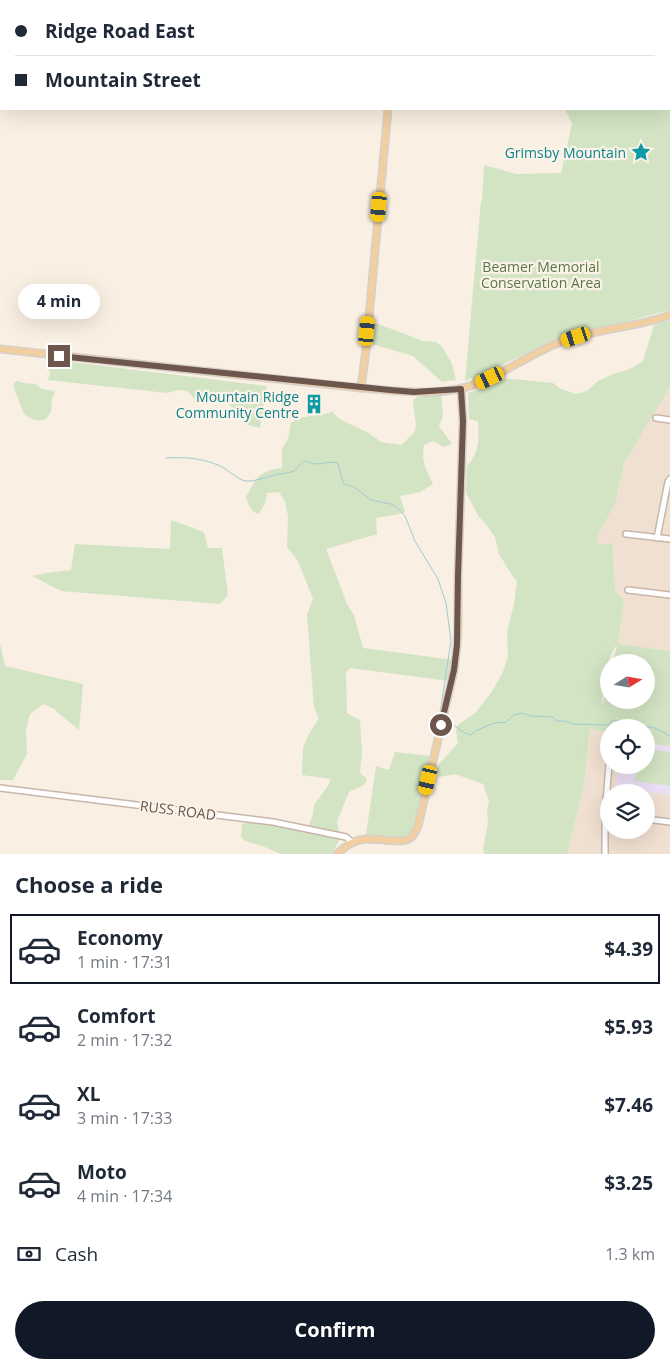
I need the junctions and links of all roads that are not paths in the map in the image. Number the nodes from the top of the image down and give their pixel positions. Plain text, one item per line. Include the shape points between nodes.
1 (388, 110) edge
2 (670, 314) edge
3 (0, 350) edge
4 (361, 388) junction
5 (461, 389) junction
6 (656, 418) dead end
7 (670, 420) edge
8 (670, 479) edge
9 (626, 534) dead end
10 (658, 538) junction
11 (670, 539) edge
12 (628, 590) dead end
13 (670, 595) edge
14 (0, 788) edge
15 (655, 820) edge
16 (670, 822) edge
17 (606, 839) edge
18 (353, 843) junction
19 (336, 854) edge
20 (605, 854) edge

1 - 4 main road
2 - 5 main road via 562,342
3 - 4 main road
4 - 5 main road via 414,392
5 - 18 main road via 457,645 418,826 410,839 403,841 364,839
6 - 7 street
8 - 10 street
9 - 10 street
10 - 11 street
12 - 13 street
14 - 18 street, RUSS ROAD via 273,822 346,837
15 - 16 street
17 - 20 street
18 - 19 main road

